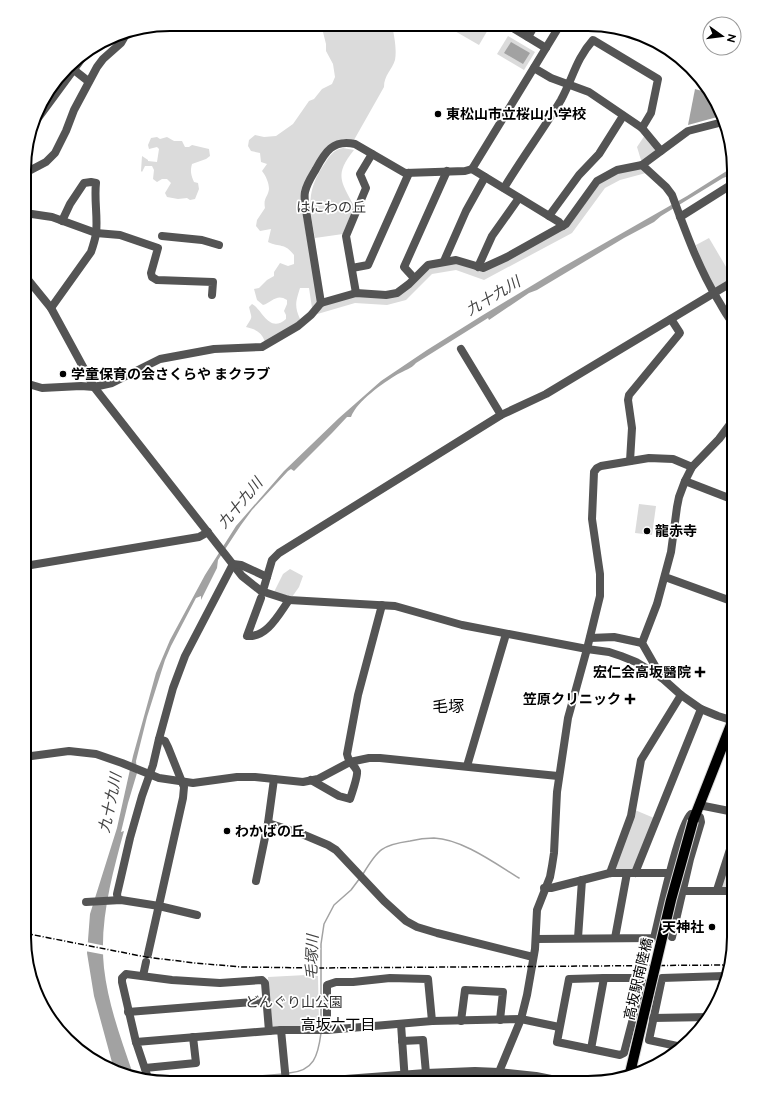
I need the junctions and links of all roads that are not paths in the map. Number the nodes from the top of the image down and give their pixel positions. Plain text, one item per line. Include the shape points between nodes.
1 (518, 31) edge
2 (532, 31) edge
3 (556, 31) edge
4 (528, 37) junction
5 (124, 39) edge
6 (546, 48) junction
7 (534, 68) junction
8 (74, 70) edge
9 (72, 72) edge
10 (88, 81) junction
11 (569, 85) junction
12 (48, 104) edge
13 (623, 116) junction
14 (719, 123) edge
15 (642, 128) junction
16 (661, 150) junction
17 (372, 154) junction
18 (642, 164) junction
19 (472, 169) junction
20 (31, 170) edge
21 (447, 171) junction
22 (409, 173) junction
23 (485, 177) junction
24 (727, 187) edge
25 (504, 188) junction
26 (520, 198) junction
27 (31, 214) edge
28 (549, 216) junction
29 (680, 216) junction
30 (62, 221) junction
31 (564, 226) junction
32 (96, 233) junction
33 (162, 236) dead end
34 (219, 245) dead end
35 (444, 262) junction
36 (478, 267) junction
37 (352, 268) junction
38 (414, 278) junction
39 (31, 283) edge
40 (727, 285) edge
41 (356, 293) junction
42 (714, 293) junction
43 (212, 295) dead end
44 (321, 303) junction
45 (51, 308) junction
46 (727, 315) edge
47 (671, 319) junction
48 (461, 349) dead end
49 (31, 385) edge
50 (94, 388) junction
51 (501, 415) junction
52 (727, 429) edge
53 (630, 461) junction
54 (692, 467) junction
55 (685, 481) junction
56 (727, 497) edge
57 (208, 532) junction
58 (233, 563) junction
59 (31, 565) edge
60 (267, 577) junction
61 (665, 577) junction
62 (264, 587) dead end
63 (261, 598) dead end
64 (727, 599) edge
65 (289, 600) junction
66 (382, 605) junction
67 (506, 634) junction
68 (590, 638) junction
69 (642, 643) junction
70 (587, 650) junction
71 (662, 678) junction
72 (681, 695) junction
73 (701, 709) junction
74 (727, 718) edge
75 (727, 735) edge
76 (159, 739) junction
77 (31, 756) edge
78 (350, 762) junction
79 (468, 766) junction
80 (149, 774) junction
81 (558, 776) junction
82 (274, 779) junction
83 (311, 780) junction
84 (181, 782) junction
85 (727, 812) edge
86 (696, 814) junction
87 (268, 823) junction
88 (727, 860) edge
89 (610, 873) junction
90 (631, 873) junction
91 (670, 873) junction
92 (582, 880) junction
93 (256, 882) dead end
94 (544, 888) junction
95 (718, 890) junction
96 (682, 891) junction
97 (727, 891) edge
98 (116, 900) junction
99 (88, 902) dead end
100 (159, 906) junction
101 (196, 915) dead end
102 (672, 937) dead end
103 (578, 938) junction
104 (615, 938) junction
105 (536, 939) junction
106 (533, 957) junction
107 (143, 976) junction
108 (721, 976) edge
109 (604, 978) junction
110 (266, 1001) junction
111 (128, 1012) junction
112 (701, 1017) edge
113 (653, 1018) junction
114 (521, 1019) junction
115 (500, 1020) junction
116 (432, 1021) junction
117 (462, 1021) junction
118 (401, 1024) junction
119 (559, 1027) junction
120 (268, 1030) junction
121 (281, 1030) junction
122 (327, 1030) junction
123 (193, 1037) junction
124 (402, 1040) junction
125 (136, 1042) junction
126 (674, 1045) edge
127 (591, 1049) junction
128 (145, 1068) junction
129 (631, 1069) edge
130 (499, 1072) junction
131 (426, 1073) junction
132 (147, 1074) edge
133 (285, 1076) edge
134 (405, 1076) edge
135 (416, 1076) edge
136 (498, 1076) edge
137 (536, 1076) edge

1 - 4 street
2 - 4 street
3 - 6 street
4 - 6 street
5 - 10 street via 103,59
6 - 7 street
7 - 11 street
7 - 19 street
8 - 10 street, bridge
9 - 12 street
10 - 20 street via 55,153 46,162
11 - 13 street via 589,92
11 - 15 street via 579,60 593,40 621,56 658,79 651,113
11 - 25 street
13 - 15 street
13 - 28 street via 599,154 579,175
14 - 16 street via 688,131
15 - 16 street
16 - 18 street
17 - 22 street via 400,171
17 - 37 street via 360,174 366,188 346,236
17 - 44 street via 354,144 336,145 322,158 307,185 304,204
18 - 29 street via 668,190
18 - 31 street via 617,170 600,178
19 - 21 street
19 - 23 street
21 - 22 street
21 - 38 street via 404,267
22 - 37 street via 368,265
23 - 25 street
23 - 35 street via 466,211
24 - 29 street
25 - 26 street
26 - 28 street
26 - 36 street via 492,236
27 - 30 street
28 - 31 street
29 - 42 street via 699,265
30 - 32 street
30 - 32 street via 84,183 96,183
31 - 36 street via 507,257 483,268
32 - 43 street via 120,235 158,248 152,277 157,280 213,282
32 - 45 street via 90,252
33 - 34 street via 202,240
35 - 36 street via 456,260
35 - 38 street via 428,265
37 - 41 street
38 - 41 street via 397,293
39 - 45 street
40 - 42 street
41 - 44 street
42 - 46 street
42 - 47 street
44 - 50 street via 298,326 262,347 214,350 160,359 112,383
45 - 50 street
47 - 51 street via 546,394
47 - 53 street via 680,333 629,396 632,435
48 - 51 street
49 - 50 street via 42,388
50 - 57 street
51 - 60 street via 279,553 272,560
52 - 54 street
53 - 54 street via 649,458 673,459
53 - 68 street via 601,466 594,472 592,519 601,585
54 - 55 street
55 - 56 street
55 - 61 street via 679,497 673,545
57 - 58 street
57 - 59 street via 199,536
58 - 60 street via 241,564
58 - 65 street via 248,582 262,591
58 - 76 street via 185,656
60 - 62 street
61 - 64 street
61 - 69 street
63 - 65 street via 247,636 257,636 268,627
65 - 66 street
66 - 67 street
66 - 78 street via 357,703 347,754
67 - 70 street
67 - 79 street
68 - 69 street via 614,638
68 - 70 street
69 - 71 street
70 - 71 street via 622,656
70 - 81 street via 568,718
71 - 72 street
72 - 73 street
72 - 89 street via 641,760 631,816
73 - 74 street
73 - 90 street
75 - 86 main road, 高坂駅南陸橋
76 - 80 street
76 - 84 street via 168,747
77 - 80 street via 69,751 96,754
78 - 79 street via 380,758
78 - 83 street via 332,773
78 - 83 street via 357,775 350,799 339,796
79 - 81 street
80 - 84 street
80 - 98 street via 130,838
81 - 94 street via 554,853 550,877
82 - 83 street via 303,782
82 - 84 street via 237,777 193,783
82 - 87 street
84 - 100 street via 184,787 183,798
85 - 86 street
86 - 91 street via 691,814 685,822
86 - 96 street via 701,822
86 - 129 main road, 高坂駅南陸橋, bridge via 671,900
87 - 93 street
87 - 106 street via 302,834 336,850 406,921 437,933
88 - 95 street
89 - 90 street
89 - 92 street
90 - 91 street
90 - 104 street
91 - 104 street via 654,938
92 - 94 street
92 - 103 street
94 - 105 street via 538,910
95 - 96 street
95 - 97 street
96 - 102 street
98 - 99 street
98 - 100 street
100 - 101 street
100 - 107 street
103 - 104 street
103 - 105 street
105 - 106 street
106 - 114 street
107 - 110 street via 190,982 262,980
107 - 111 street via 126,974 122,978
108 - 113 street via 662,978
109 - 119 street via 569,979
109 - 127 street
109 - 127 street via 640,978 642,984 622,1055
110 - 111 street
110 - 120 street
111 - 125 street
112 - 113 street
113 - 126 street via 649,1040
114 - 115 street
114 - 119 street
114 - 130 street
115 - 117 street
115 - 117 street via 503,992 465,990
116 - 117 street
116 - 118 street
116 - 122 street via 428,979 390,978 336,982 327,985
118 - 122 street
118 - 124 street
119 - 127 street via 557,1042
120 - 121 street
120 - 123 street
121 - 122 street
121 - 133 street
123 - 125 street
123 - 128 street via 196,1063
124 - 131 street via 423,1040
124 - 134 street
125 - 128 street
128 - 132 street
130 - 131 street
130 - 136 street
130 - 137 street
131 - 135 street

